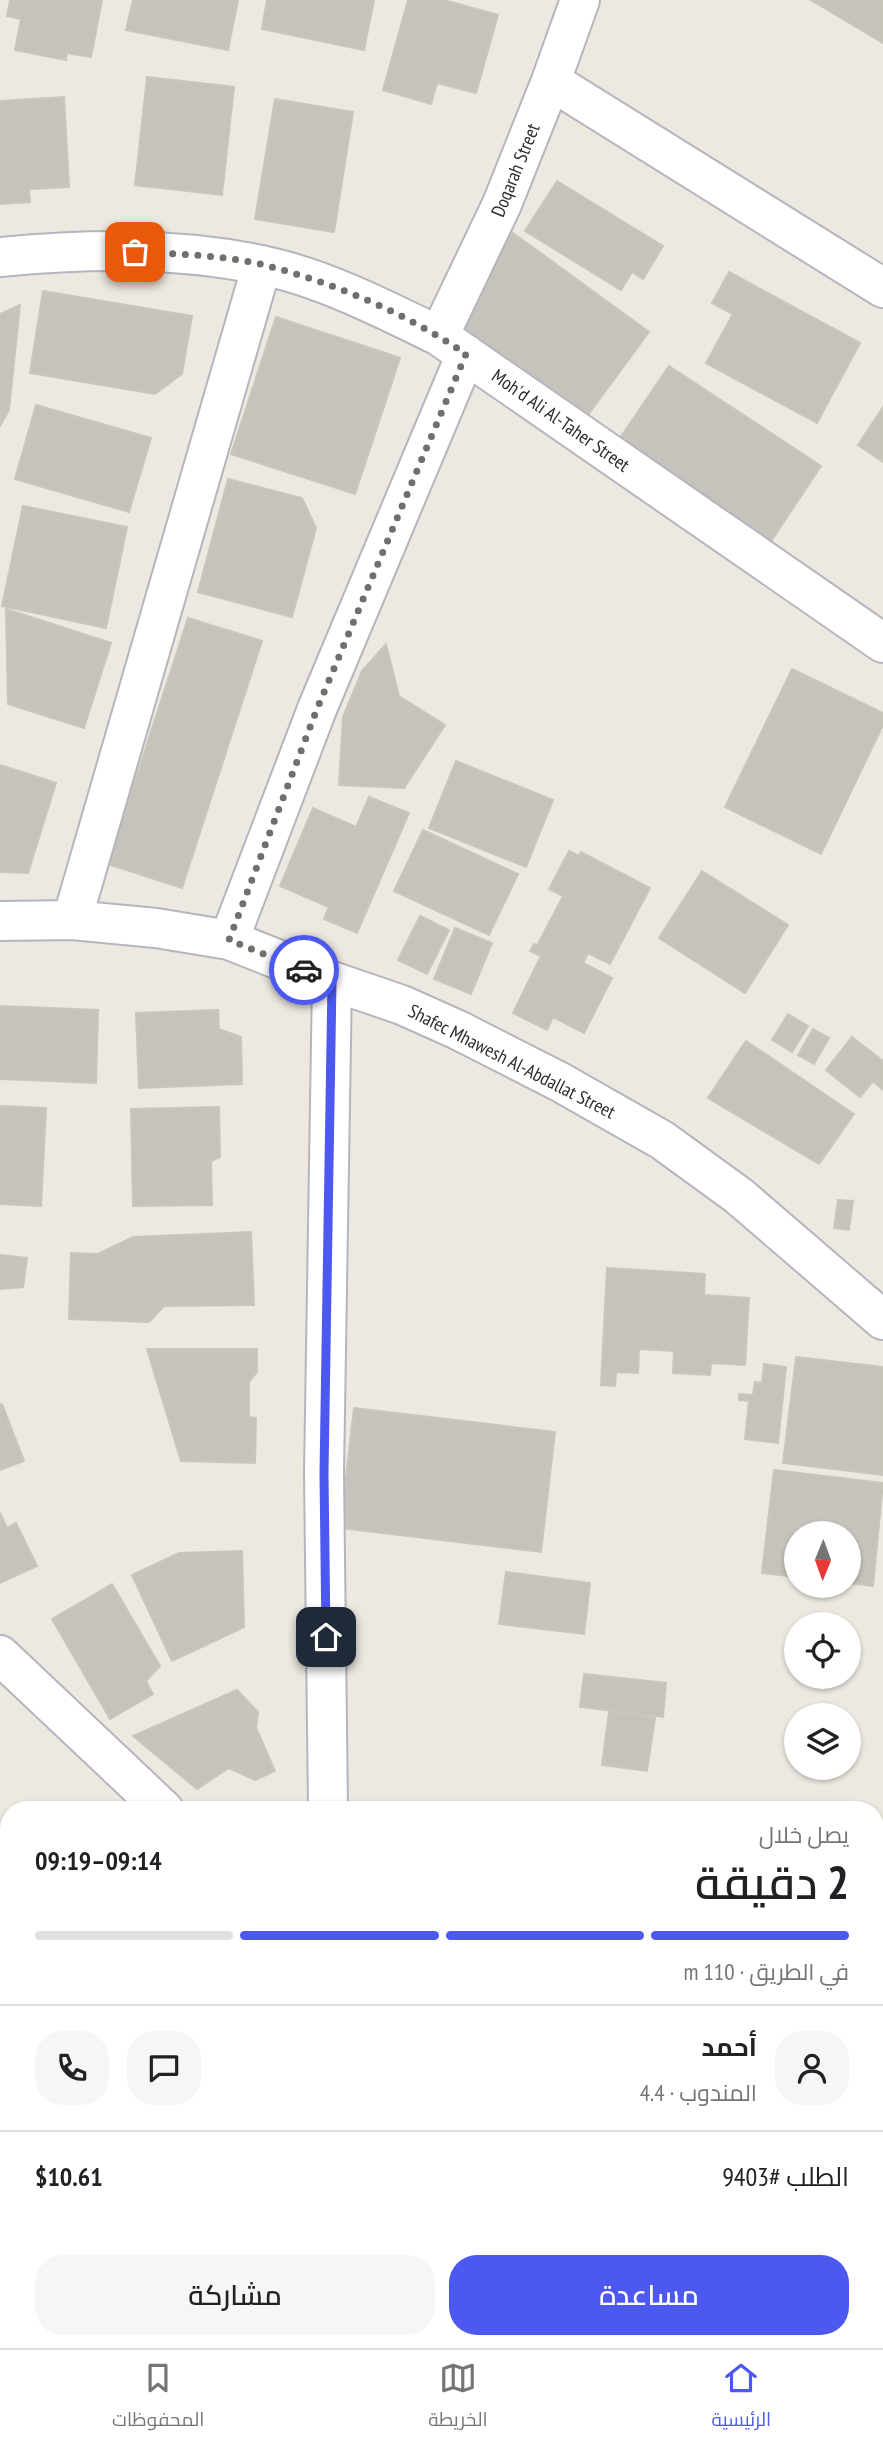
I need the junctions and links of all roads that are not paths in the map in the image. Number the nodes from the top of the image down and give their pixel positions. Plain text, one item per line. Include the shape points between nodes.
1 (580, 0) edge
2 (551, 80) junction
3 (0, 257) edge
4 (262, 265) junction
5 (883, 288) edge
6 (452, 345) junction
7 (883, 643) edge
8 (72, 919) junction
9 (0, 921) edge
10 (229, 940) junction
11 (332, 981) junction
12 (883, 1320) edge
13 (0, 1655) edge
14 (154, 1801) edge
15 (328, 1801) edge

1 - 2 street, Doqarah Street
2 - 5 street
2 - 6 street, Doqarah Street
3 - 4 street, Moh'd Ali Al-Taher Street via 114,251
4 - 6 street, Moh'd Ali Al-Taher Street via 370,302
4 - 8 street
6 - 7 street, Moh'd Ali Al-Taher Street
6 - 10 street, Doqarah Street
8 - 9 street, Shafec Mhawesh Al-Abdallat Street
8 - 10 street, Shafec Mhawesh Al-Abdallat Street
10 - 11 street, Shafec Mhawesh Al-Abdallat Street
11 - 12 street, Shafec Mhawesh Al-Abdallat Street via 458,1030 662,1140 739,1196
11 - 15 street via 324,1473
13 - 14 street

